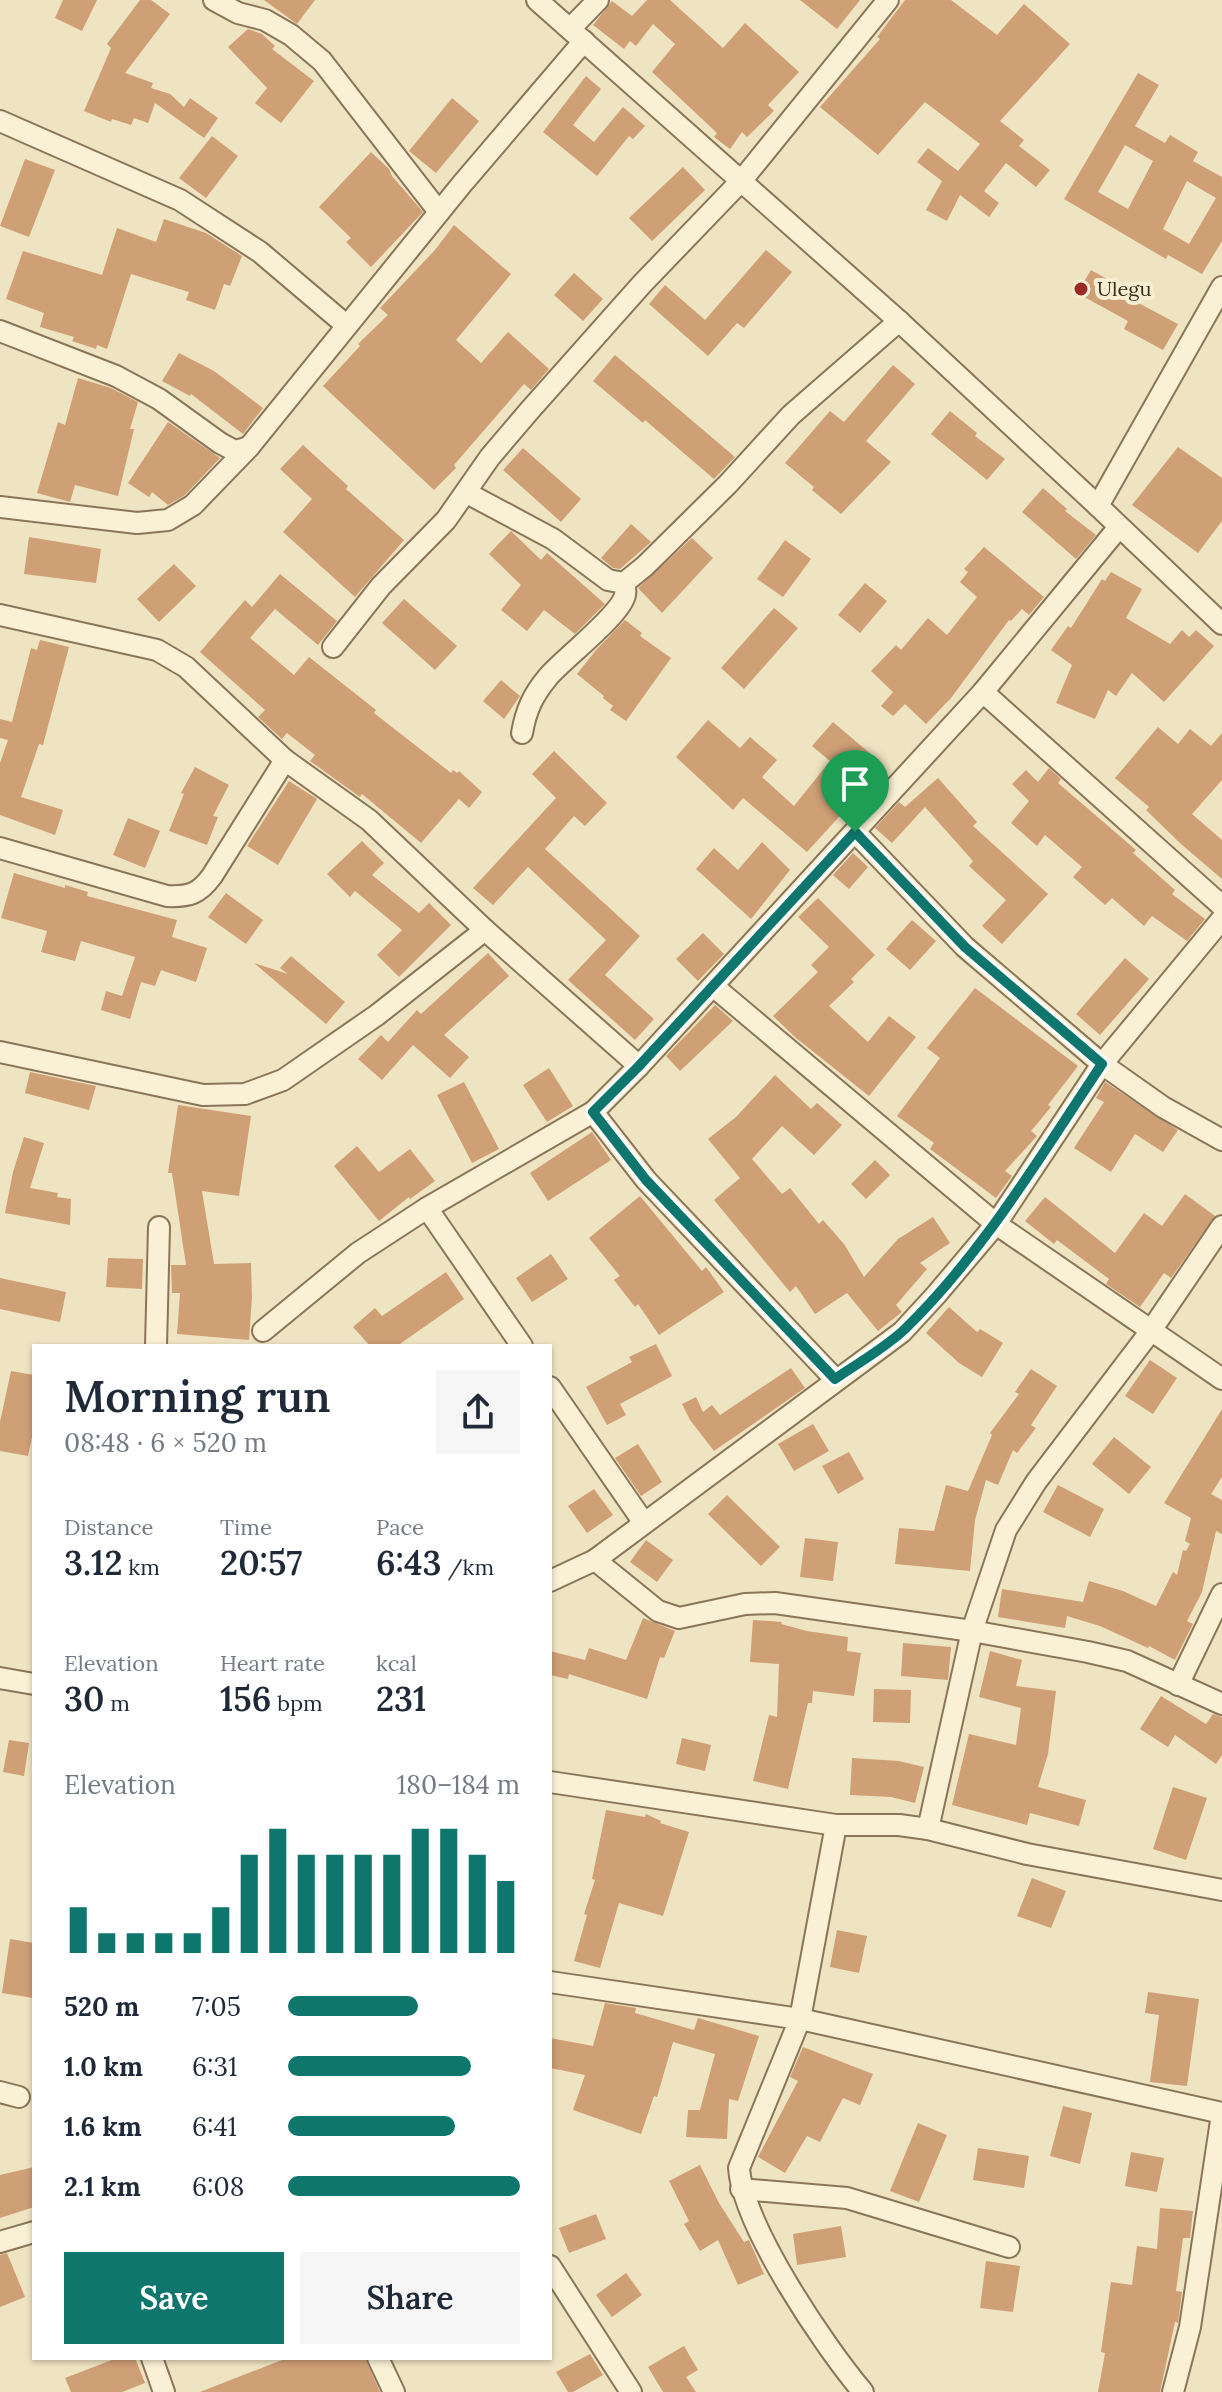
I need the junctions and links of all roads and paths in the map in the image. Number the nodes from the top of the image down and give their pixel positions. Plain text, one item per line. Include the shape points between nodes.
1 (214, 0) edge
2 (537, 0) edge
3 (598, 0) edge
4 (888, 0) edge
5 (577, 35) junction
6 (0, 121) edge
7 (742, 180) junction
8 (439, 212) junction
9 (1222, 287) edge
10 (899, 321) junction
11 (346, 325) junction
12 (0, 331) edge
13 (249, 447) junction
14 (467, 493) junction
15 (1098, 506) junction
16 (0, 507) edge
17 (1119, 527) junction
18 (624, 583) junction
19 (0, 615) edge
20 (1222, 624) edge
21 (333, 647) dead end
22 (983, 692) junction
23 (522, 733) dead end
24 (285, 760) junction
25 (855, 832) junction
26 (0, 848) edge
27 (1222, 906) edge
28 (1222, 919) edge
29 (485, 930) junction
30 (713, 986) junction
31 (0, 1052) edge
32 (1102, 1064) junction
33 (639, 1066) junction
34 (593, 1112) junction
35 (1222, 1140) edge
36 (427, 1208) junction
37 (996, 1224) junction
38 (1222, 1226) edge
39 (159, 1227) dead end
40 (263, 1331) dead end
41 (1150, 1332) junction
42 (156, 1344) edge
43 (521, 1344) edge
44 (835, 1379) junction
45 (1222, 1379) edge
46 (552, 1390) edge
47 (644, 1523) junction
48 (595, 1560) junction
49 (552, 1580) edge
50 (1222, 1594) edge
51 (972, 1631) junction
52 (0, 1678) edge
53 (32, 1684) edge
54 (1178, 1685) junction
55 (1222, 1704) edge
56 (552, 1782) edge
57 (836, 1825) junction
58 (928, 1829) junction
59 (1222, 1890) edge
60 (552, 1982) edge
61 (800, 2019) junction
62 (1222, 2113) edge
63 (741, 2189) junction
64 (32, 2233) edge
65 (0, 2242) edge
66 (1009, 2247) dead end
67 (552, 2269) edge
68 (153, 2360) edge
69 (379, 2360) edge
70 (164, 2392) edge
71 (394, 2392) edge
72 (631, 2392) edge
73 (863, 2392) edge
74 (1173, 2392) edge

1 - 8 street via 265,20 322,61
2 - 5 street
3 - 5 street
4 - 7 street
5 - 7 street
5 - 8 street
6 - 11 street via 180,200 260,252
7 - 10 street
7 - 14 street via 530,410
8 - 11 street
9 - 15 street
10 - 15 street
10 - 18 street via 791,415
11 - 13 street
12 - 13 street via 116,376 235,451
13 - 16 street via 193,505 168,520 137,523
14 - 18 street via 553,539 608,580
14 - 21 street
15 - 17 street
17 - 20 street
17 - 22 street
18 - 23 street via 624,599 536,693
19 - 24 street via 157,650 186,667
22 - 25 street
22 - 27 street
24 - 26 street via 202,890 186,897
24 - 29 street via 369,820
25 - 30 street
25 - 32 street via 965,947
28 - 32 street
29 - 31 street via 295,1072 245,1094 203,1095
29 - 33 street
30 - 33 street
30 - 37 street
32 - 35 street
32 - 37 street
33 - 34 street
34 - 36 street
34 - 44 street via 646,1180
36 - 40 street via 358,1253
36 - 43 street
37 - 41 street
37 - 44 street via 902,1332
38 - 41 street
39 - 42 street
41 - 45 street
41 - 51 street via 1006,1530
44 - 47 street
46 - 47 street
47 - 48 street
48 - 49 street
48 - 51 street via 658,1611 679,1618 775,1603
50 - 54 street
51 - 54 street via 1127,1661
51 - 58 street
52 - 53 street
54 - 55 street
56 - 57 street
57 - 58 street
57 - 61 street
58 - 59 street via 1027,1854
60 - 61 street
61 - 62 street
61 - 63 street via 739,2168
62 - 74 street via 1190,2327
63 - 66 street via 847,2198
63 - 73 street via 782,2274
64 - 65 street
67 - 72 street
68 - 70 street
69 - 71 street

